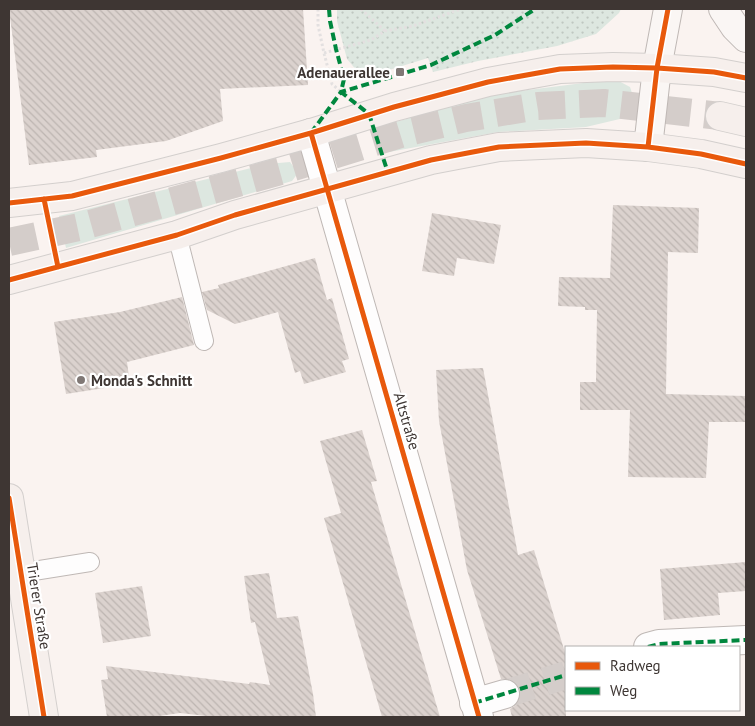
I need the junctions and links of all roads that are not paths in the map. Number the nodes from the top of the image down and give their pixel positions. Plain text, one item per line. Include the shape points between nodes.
1 (668, 9) edge
2 (723, 9) edge
3 (746, 38) edge
4 (657, 68) junction
5 (746, 78) edge
6 (720, 116) tunnel mouth
7 (746, 122) edge
8 (311, 133) junction
9 (648, 147) junction
10 (746, 164) edge
11 (328, 189) junction
12 (9, 203) edge
13 (177, 235) junction
14 (9, 280) edge
15 (204, 341) dead end
16 (9, 498) edge
17 (90, 562) dead end
18 (21, 573) junction
19 (746, 640) edge
20 (652, 646) edge
21 (505, 694) tunnel mouth
22 (477, 710) edge
23 (44, 717) edge

1 - 4 main road
2 - 3 main road
4 - 5 main road
4 - 8 main road via 560,69 488,82
4 - 9 main road
6 - 7 main road
8 - 11 street, Altstraße
8 - 12 main road via 72,196
9 - 10 main road
9 - 11 main road via 586,143 499,147 431,160
11 - 13 main road
11 - 22 street, Altstraße
13 - 14 main road
13 - 15 lane
16 - 18 main road, Trierer Straße
17 - 18 lane
18 - 23 main road, Trierer Straße
19 - 20 street
21 - 22 street, Altstraße

